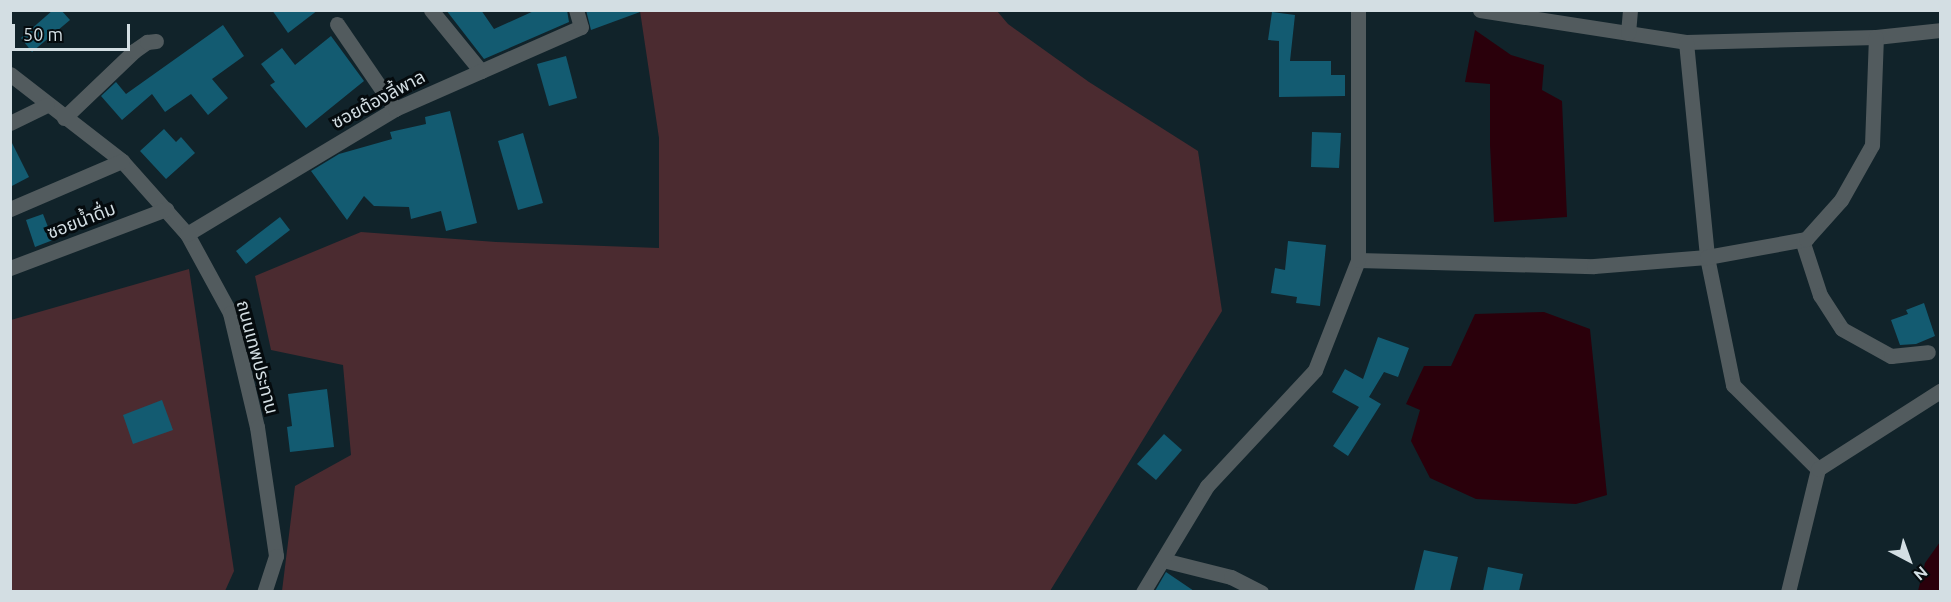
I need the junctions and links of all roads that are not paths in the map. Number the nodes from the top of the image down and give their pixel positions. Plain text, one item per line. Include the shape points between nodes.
1 (431, 10) edge
2 (576, 10) edge
3 (1358, 10) edge
4 (1480, 10) edge
5 (1630, 10) edge
6 (1485, 11) edge
7 (337, 24) dead end
8 (1941, 30) edge
9 (1628, 33) junction
10 (1876, 37) junction
11 (156, 41) dead end
12 (1686, 42) junction
13 (481, 71) junction
14 (10, 74) edge
15 (47, 105) junction
16 (395, 109) junction
17 (64, 118) junction
18 (10, 123) edge
19 (122, 161) junction
20 (10, 209) edge
21 (166, 209) junction
22 (188, 234) junction
23 (1802, 240) junction
24 (1707, 257) junction
25 (1358, 260) junction
26 (10, 268) edge
27 (1928, 352) dead end
28 (1941, 391) edge
29 (1818, 469) junction
30 (1162, 560) junction
31 (264, 591) edge
32 (1143, 591) edge
33 (1261, 591) edge
34 (1788, 591) edge

1 - 13 street
2 - 13 street, ซอยต้องลี้พาล via 581,27
3 - 25 street
4 - 6 street
5 - 9 street
6 - 9 street
7 - 16 street
8 - 10 street
9 - 12 street
10 - 12 street
10 - 23 street via 1872,145 1841,200
11 - 17 street via 134,51
12 - 24 street
13 - 16 street, ซอยต้องลี้พาล
14 - 15 street, ถนนเทพประทาน
15 - 17 street, ถนนเทพประทาน
15 - 18 street
16 - 22 street, ซอยต้องลี้พาล
17 - 19 street, ถนนเทพประทาน
19 - 20 street
19 - 21 street, ถนนเทพประทาน
21 - 22 street, ถนนเทพประทาน
21 - 26 street, ซอยน้ำดื่ม
22 - 31 street, ถนนเทพประทาน via 230,313 257,427 276,556
23 - 24 street
23 - 27 street via 1820,296 1842,329 1892,356
24 - 25 street via 1594,266
24 - 29 street via 1733,385
25 - 30 street via 1315,370 1207,486
28 - 29 street
29 - 34 street
30 - 32 street
30 - 33 street via 1231,577

